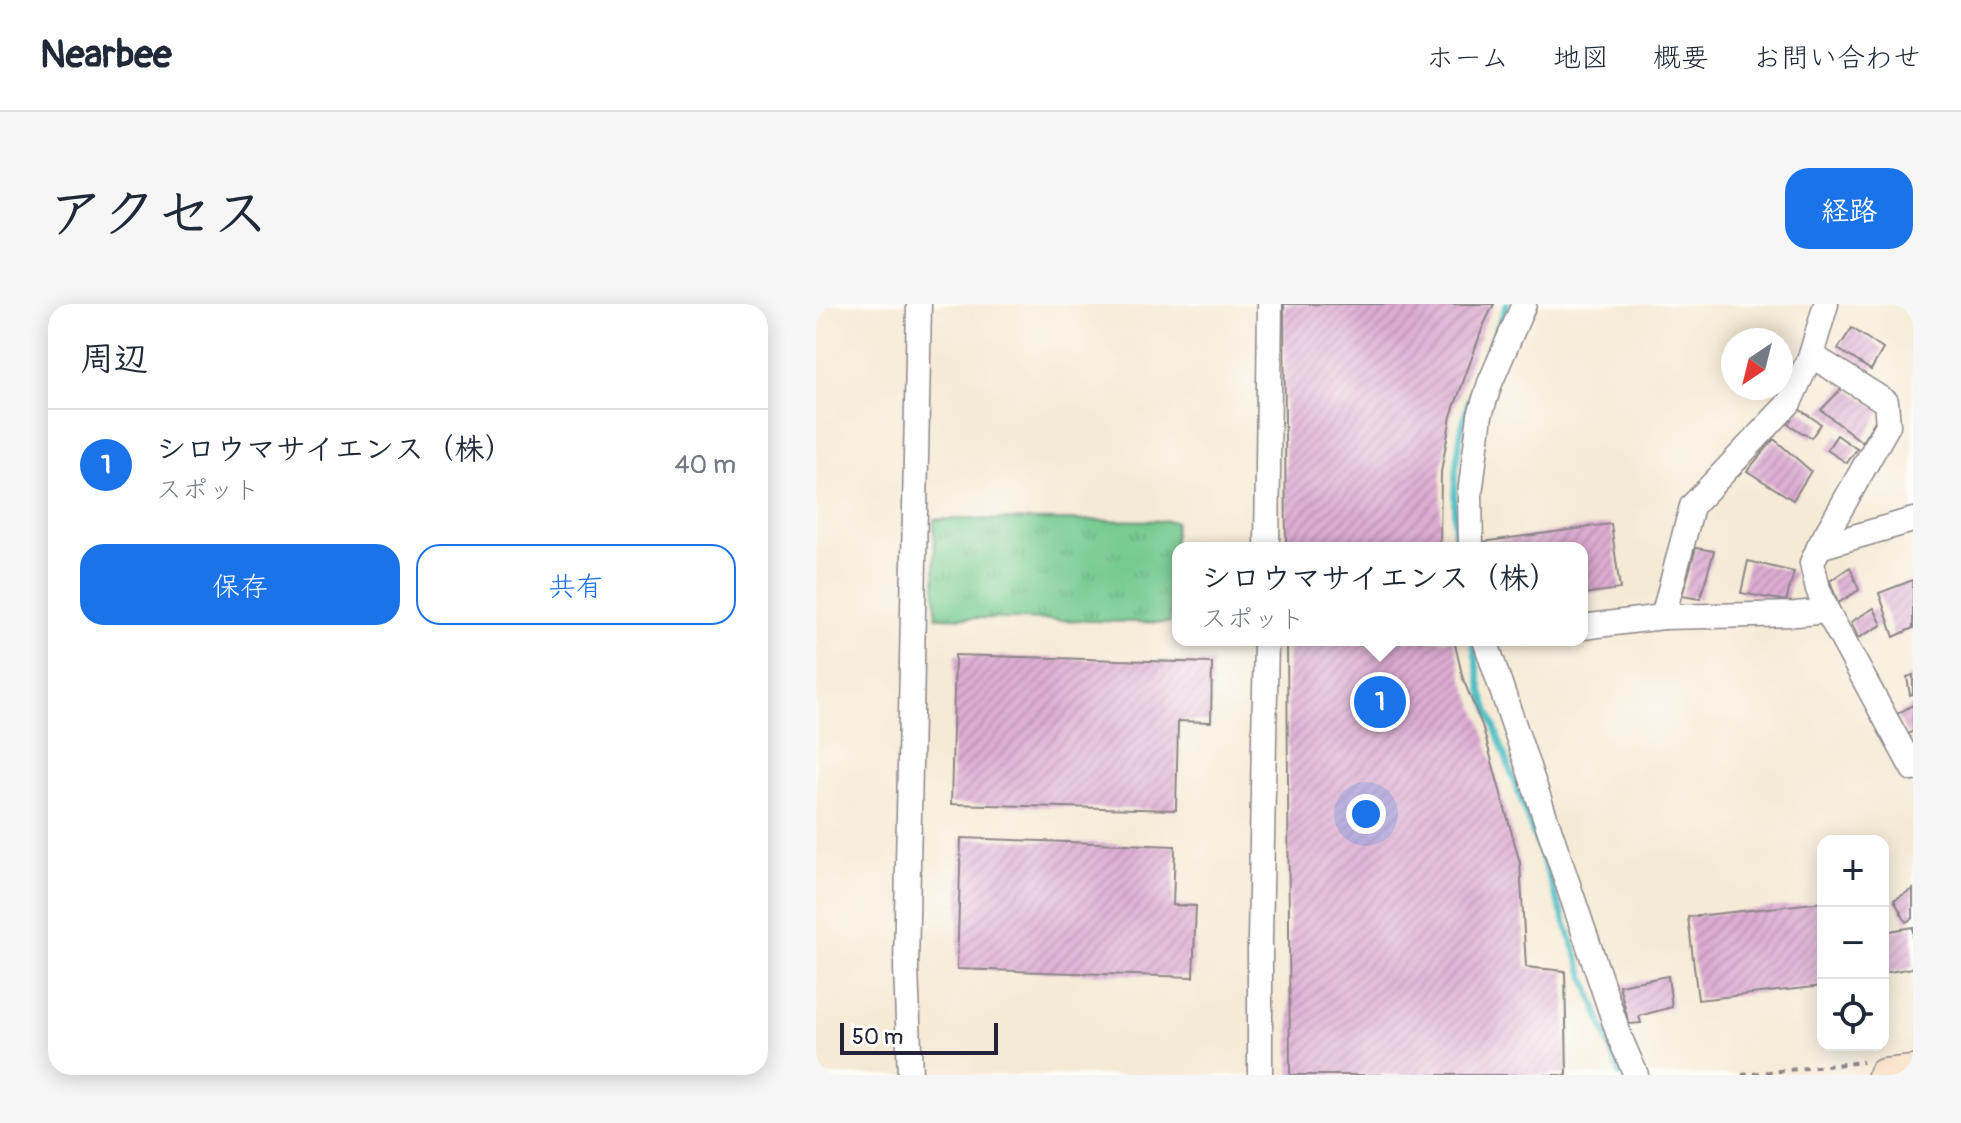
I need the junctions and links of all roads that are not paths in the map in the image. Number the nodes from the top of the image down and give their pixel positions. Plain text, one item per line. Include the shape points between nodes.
1 (919, 304) edge
2 (1270, 304) edge
3 (1524, 304) edge
4 (1826, 304) edge
5 (1811, 355) junction
6 (1913, 520) edge
7 (1267, 542) edge
8 (1471, 542) edge
9 (1819, 547) junction
10 (1827, 611) junction
11 (1663, 617) junction
12 (1588, 626) edge
13 (1266, 646) edge
14 (1487, 646) edge
15 (1913, 769) edge
16 (1874, 1068) edge
17 (1913, 1072) edge
18 (910, 1075) edge
19 (1260, 1075) edge
20 (1636, 1075) edge

1 - 18 street via 906,968
2 - 7 street
3 - 8 street via 1480,415 1470,494
4 - 5 street
5 - 9 street via 1886,402 1888,425
5 - 11 street via 1789,403 1692,506
6 - 9 street
9 - 10 street via 1812,563
10 - 11 street
10 - 15 street
11 - 12 street
13 - 19 street
14 - 20 street
16 - 17 main road

